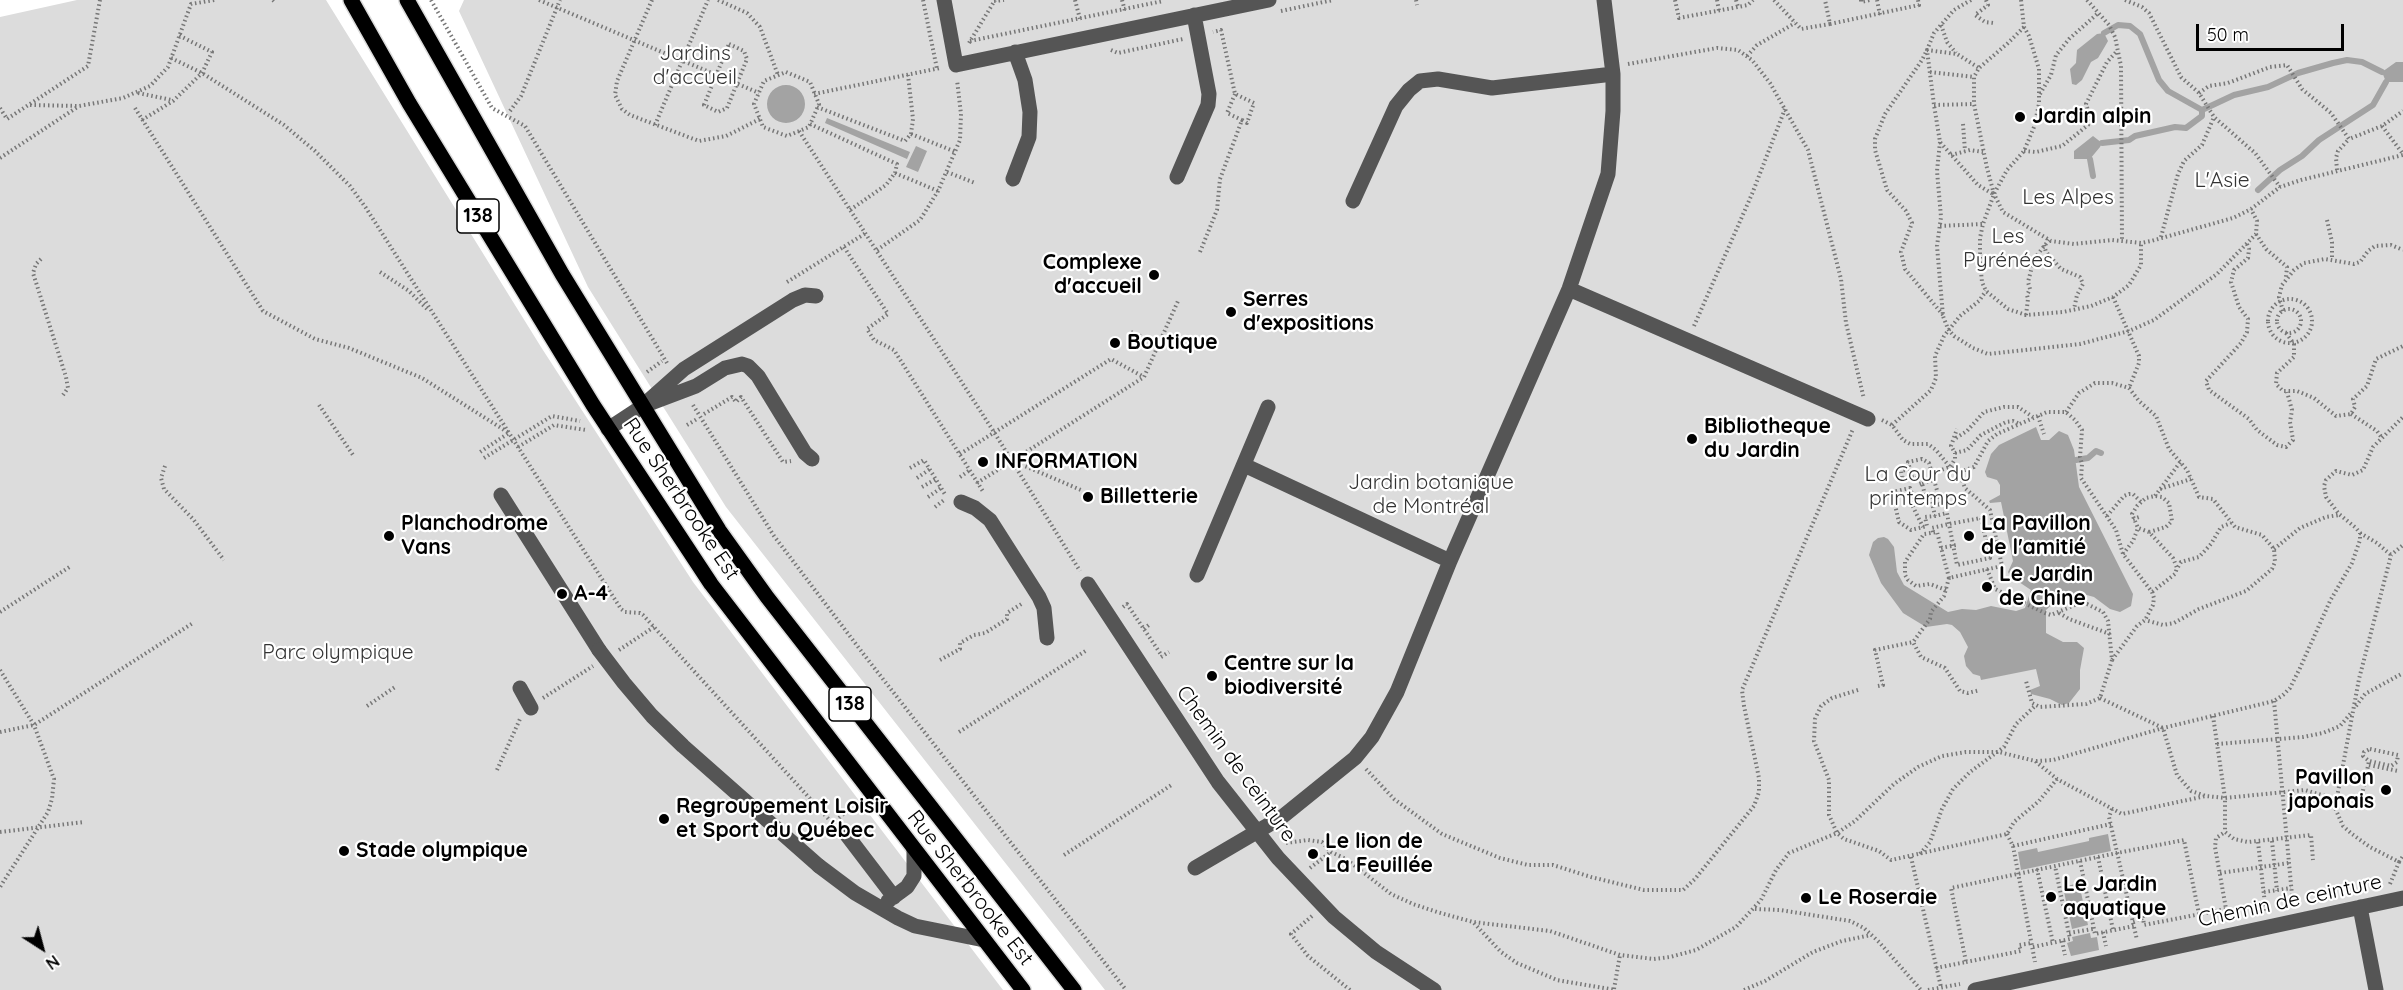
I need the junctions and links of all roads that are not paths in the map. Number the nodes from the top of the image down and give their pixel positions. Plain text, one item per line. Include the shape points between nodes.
1 (351, 0) edge
2 (407, 0) edge
3 (944, 0) edge
4 (1604, 0) edge
5 (1274, 6) edge
6 (1194, 15) junction
7 (1015, 52) junction
8 (1618, 69) junction
9 (1177, 177) dead end
10 (1013, 179) dead end
11 (1353, 201) dead end
12 (1569, 290) junction
13 (816, 296) dead end
14 (643, 406) junction
15 (1268, 407) dead end
16 (1864, 417) road end
17 (608, 429) junction
18 (804, 459) road end
19 (1244, 465) junction
20 (501, 495) dead end
21 (961, 502) dead end
22 (1450, 561) junction
23 (1197, 575) dead end
24 (1088, 584) road end
25 (1047, 639) dead end
26 (520, 688) dead end
27 (531, 708) dead end
28 (1256, 832) junction
29 (846, 834) road end
30 (914, 850) junction
31 (1194, 868) dead end
32 (894, 897) junction
33 (2403, 898) edge
34 (873, 904) junction
35 (2360, 908) junction
36 (984, 940) junction
37 (1023, 990) edge
38 (1074, 990) edge
39 (1434, 990) edge
40 (1975, 990) edge
41 (2376, 990) edge

1 - 17 main road, Rue Sherbrooke Est / 138 via 409,103
2 - 14 main road, Rue Sherbrooke Est / 138 via 562,274
3 - 7 lane via 956,64
4 - 8 lane
5 - 6 lane
6 - 7 lane
6 - 9 lane via 1208,105
7 - 10 lane via 1030,112 1029,137
8 - 11 lane via 1492,88 1438,79 1420,81 1396,106
8 - 12 lane via 1608,174
12 - 16 lane
12 - 22 lane
13 - 14 lane via 793,300 684,369
14 - 17 lane
14 - 18 lane via 742,364 758,376 805,453
14 - 38 main road, Rue Sherbrooke Est / 138 via 719,530 767,597
15 - 19 lane
17 - 30 main road, Rue Sherbrooke Est / 138 via 711,584
19 - 22 lane
19 - 23 lane
20 - 34 lane, bridge via 598,657 675,739 819,866
21 - 25 lane via 990,520 1037,594 1044,608
22 - 28 lane via 1397,692 1372,737 1355,758
24 - 28 lane, Chemin de ceinture via 1218,782
26 - 27 lane
28 - 31 lane
28 - 39 lane, Chemin de ceinture via 1334,917 1396,966
29 - 32 lane
30 - 32 lane via 914,876
30 - 36 main road, Rue Sherbrooke Est / 138
32 - 34 lane
33 - 35 lane, Chemin de ceinture
34 - 36 lane via 915,926
35 - 40 lane, Chemin de ceinture
35 - 41 lane
36 - 37 main road, Rue Sherbrooke Est / 138

